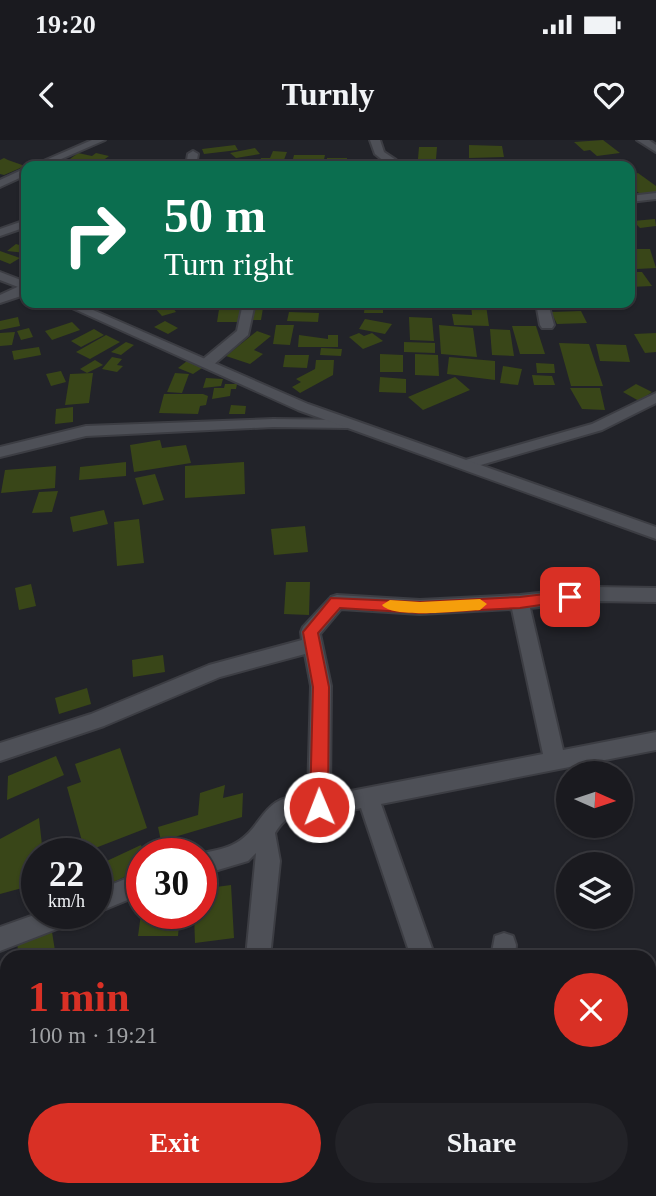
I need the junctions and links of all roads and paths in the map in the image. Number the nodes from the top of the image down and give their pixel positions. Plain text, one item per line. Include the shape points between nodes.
1 (100, 140) edge
2 (375, 140) edge
3 (642, 140) edge
4 (656, 149) edge
5 (193, 154) dead end
6 (49, 161) edge
7 (192, 161) edge
8 (390, 161) edge
9 (21, 174) edge
10 (0, 184) edge
11 (656, 196) edge
12 (635, 198) edge
13 (21, 225) edge
14 (0, 233) edge
15 (0, 276) edge
16 (21, 284) edge
17 (21, 288) edge
18 (0, 299) edge
19 (79, 308) edge
20 (248, 308) edge
21 (543, 308) edge
22 (547, 325) dead end
23 (207, 363) junction
24 (656, 397) edge
25 (347, 424) junction
26 (0, 452) edge
27 (467, 464) junction
28 (656, 533) edge
29 (656, 595) edge
30 (520, 603) junction
31 (313, 645) junction
32 (656, 741) edge
33 (0, 752) edge
34 (555, 760) junction
35 (368, 798) junction
36 (319, 807) junction
37 (264, 831) junction
38 (217, 860) edge
39 (27, 929) edge
40 (0, 939) edge
41 (259, 950) edge
42 (421, 950) edge

1 - 6 street
2 - 8 street via 380,154
3 - 4 street
5 - 7 street
9 - 10 street
11 - 12 street
13 - 14 street
15 - 16 street
17 - 18 street
19 - 23 street
20 - 23 street via 243,332
21 - 22 street
23 - 25 street
24 - 27 street via 597,427
25 - 26 street via 86,431
25 - 27 street
27 - 28 street
29 - 30 street via 595,594
30 - 31 street via 420,607 337,602 310,632
30 - 34 street
31 - 33 street via 216,670 97,720
31 - 36 street via 321,687
32 - 34 street
34 - 35 street
35 - 36 street
35 - 42 street
36 - 37 street via 294,805 275,814
37 - 38 street via 240,854
37 - 41 street via 269,861
39 - 40 street

